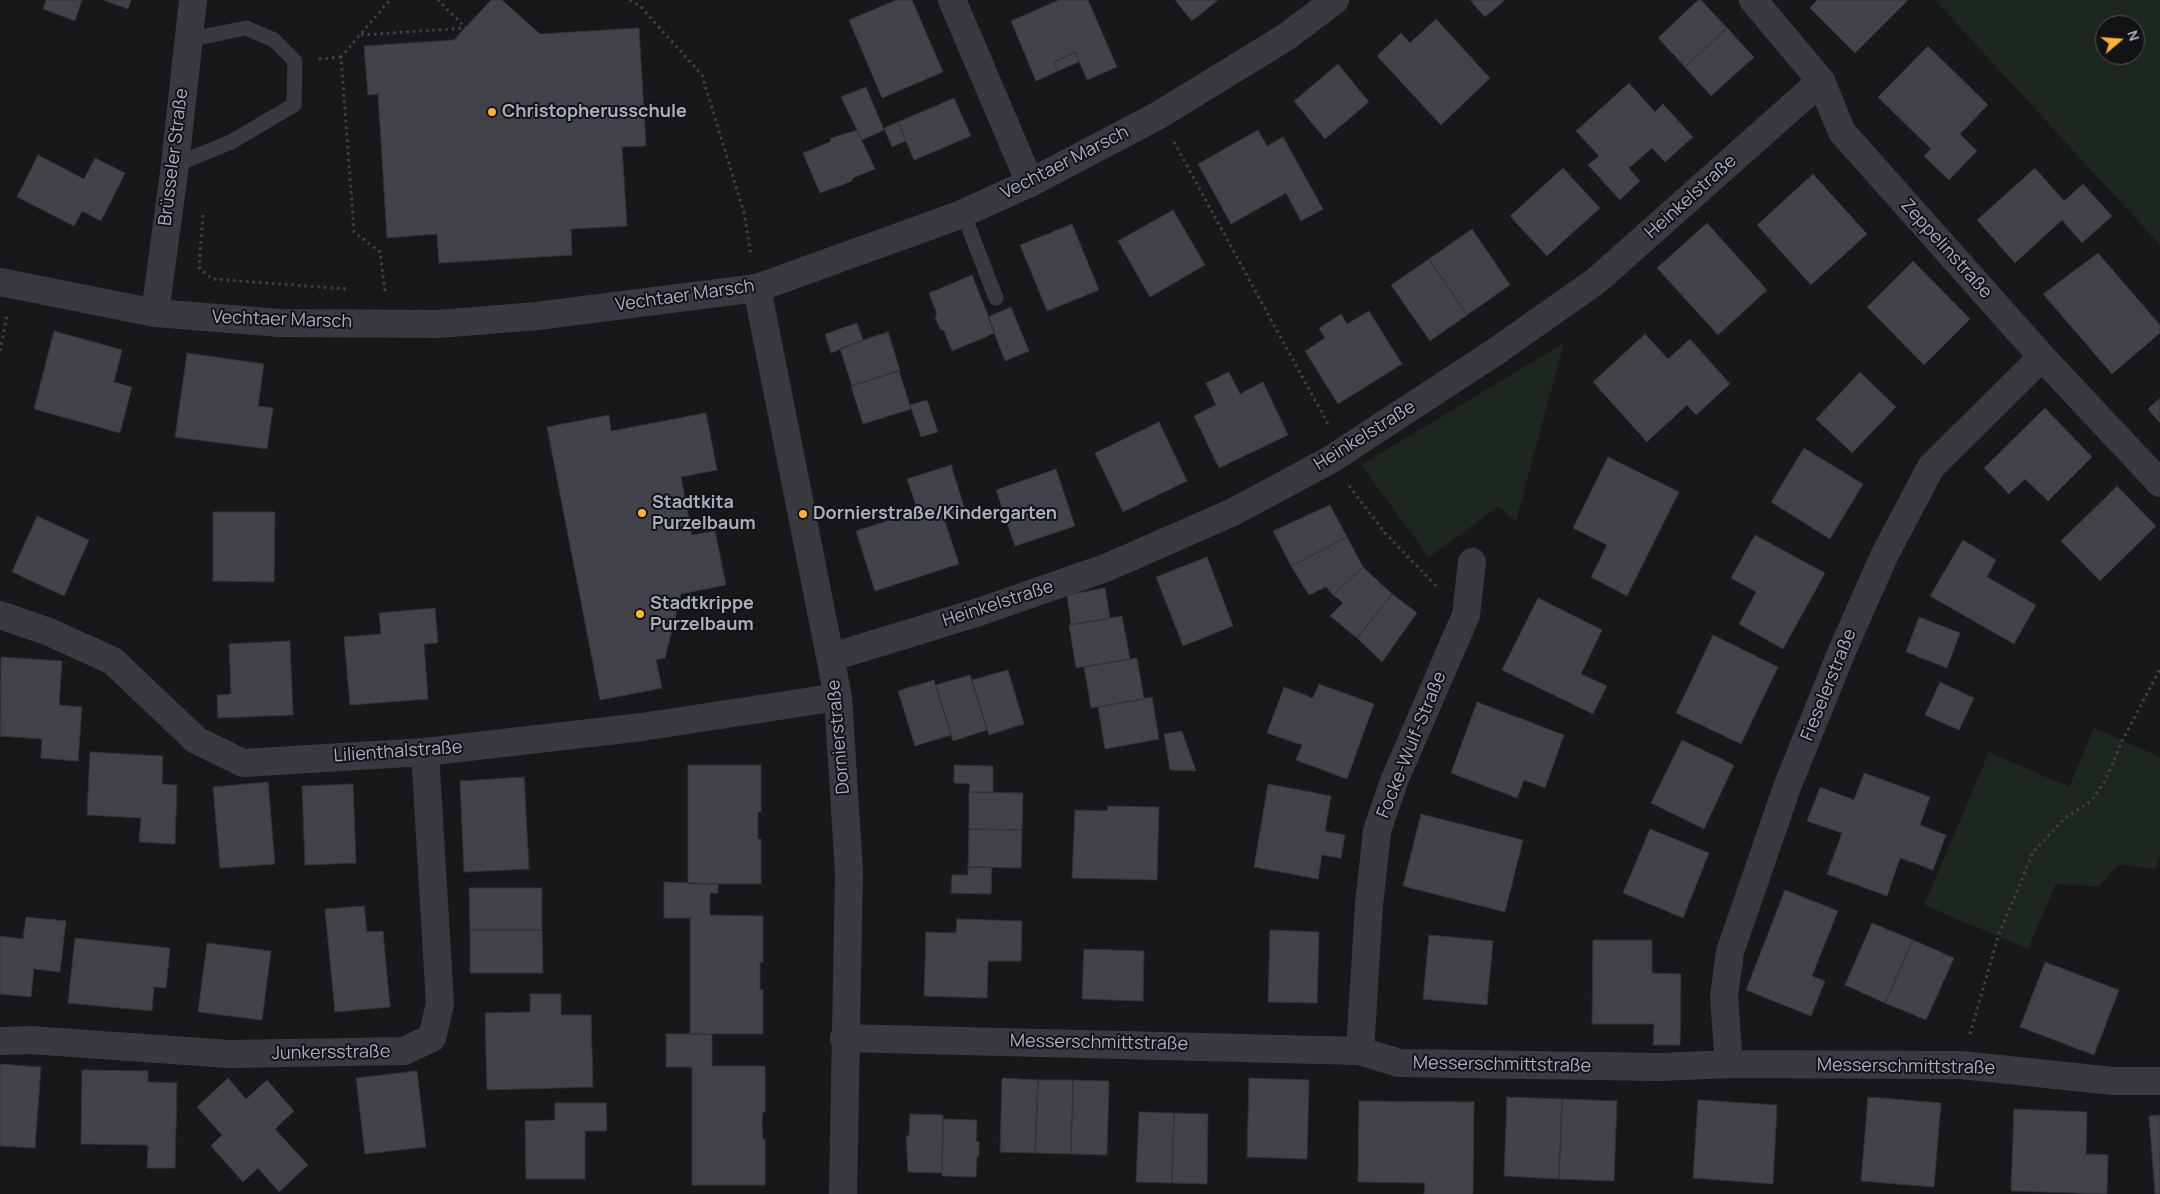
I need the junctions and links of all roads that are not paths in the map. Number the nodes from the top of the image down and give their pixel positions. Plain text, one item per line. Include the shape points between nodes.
1 (192, 0) edge
2 (952, 0) edge
3 (1335, 0) edge
4 (1753, 0) edge
5 (187, 40) junction
6 (1821, 81) junction
7 (175, 165) junction
8 (1030, 183) junction
9 (964, 214) junction
10 (0, 282) edge
11 (757, 288) junction
12 (996, 298) dead end
13 (155, 313) junction
14 (2042, 357) junction
15 (2160, 483) edge
16 (1472, 562) dead end
17 (0, 615) edge
18 (832, 657) junction
19 (838, 696) junction
20 (425, 752) junction
21 (844, 1038) junction
22 (0, 1042) edge
23 (1360, 1051) junction
24 (1729, 1064) junction
25 (2160, 1081) edge
26 (843, 1194) edge

1 - 5 street, Brüsseler Straße
2 - 8 street
3 - 8 street, Vechtaer Marsch via 1286,37 1159,115
4 - 6 street, Zeppelinstraße
5 - 7 street, Brüsseler Straße
5 - 7 lane via 246,28 274,40 295,61 294,105 231,142
6 - 14 street, Zeppelinstraße via 1842,132
6 - 18 street, Heinkelstraße via 1596,281 1495,352 1336,455 1233,512 1108,567
7 - 13 street, Brüsseler Straße
8 - 9 street, Vechtaer Marsch
9 - 11 street, Vechtaer Marsch
9 - 12 lane
10 - 13 street, Vechtaer Marsch
11 - 13 street, Vechtaer Marsch via 537,316 438,324 280,323
11 - 18 street, Dornierstraße
14 - 15 street, Zeppelinstraße
14 - 24 street, Fieselerstraße via 1931,467 1884,554 1787,787 1730,952 1724,997
16 - 23 street, Focke-Wulf-Straße via 1466,615 1394,781 1377,831
17 - 20 street, Lilienthalstraße via 49,632 113,661 196,740 243,763
18 - 19 street, Dornierstraße
19 - 20 street, Lilienthalstraße via 642,727
19 - 21 street, Dornierstraße via 849,872
20 - 22 street, Junkersstraße via 440,1004 432,1038 404,1051 229,1054 30,1040
21 - 23 street, Messerschmittstraße
21 - 26 street, Dornierstraße
23 - 24 street, Messerschmittstraße via 1399,1063 1660,1067
24 - 25 street, Messerschmittstraße via 1961,1065 2113,1081

